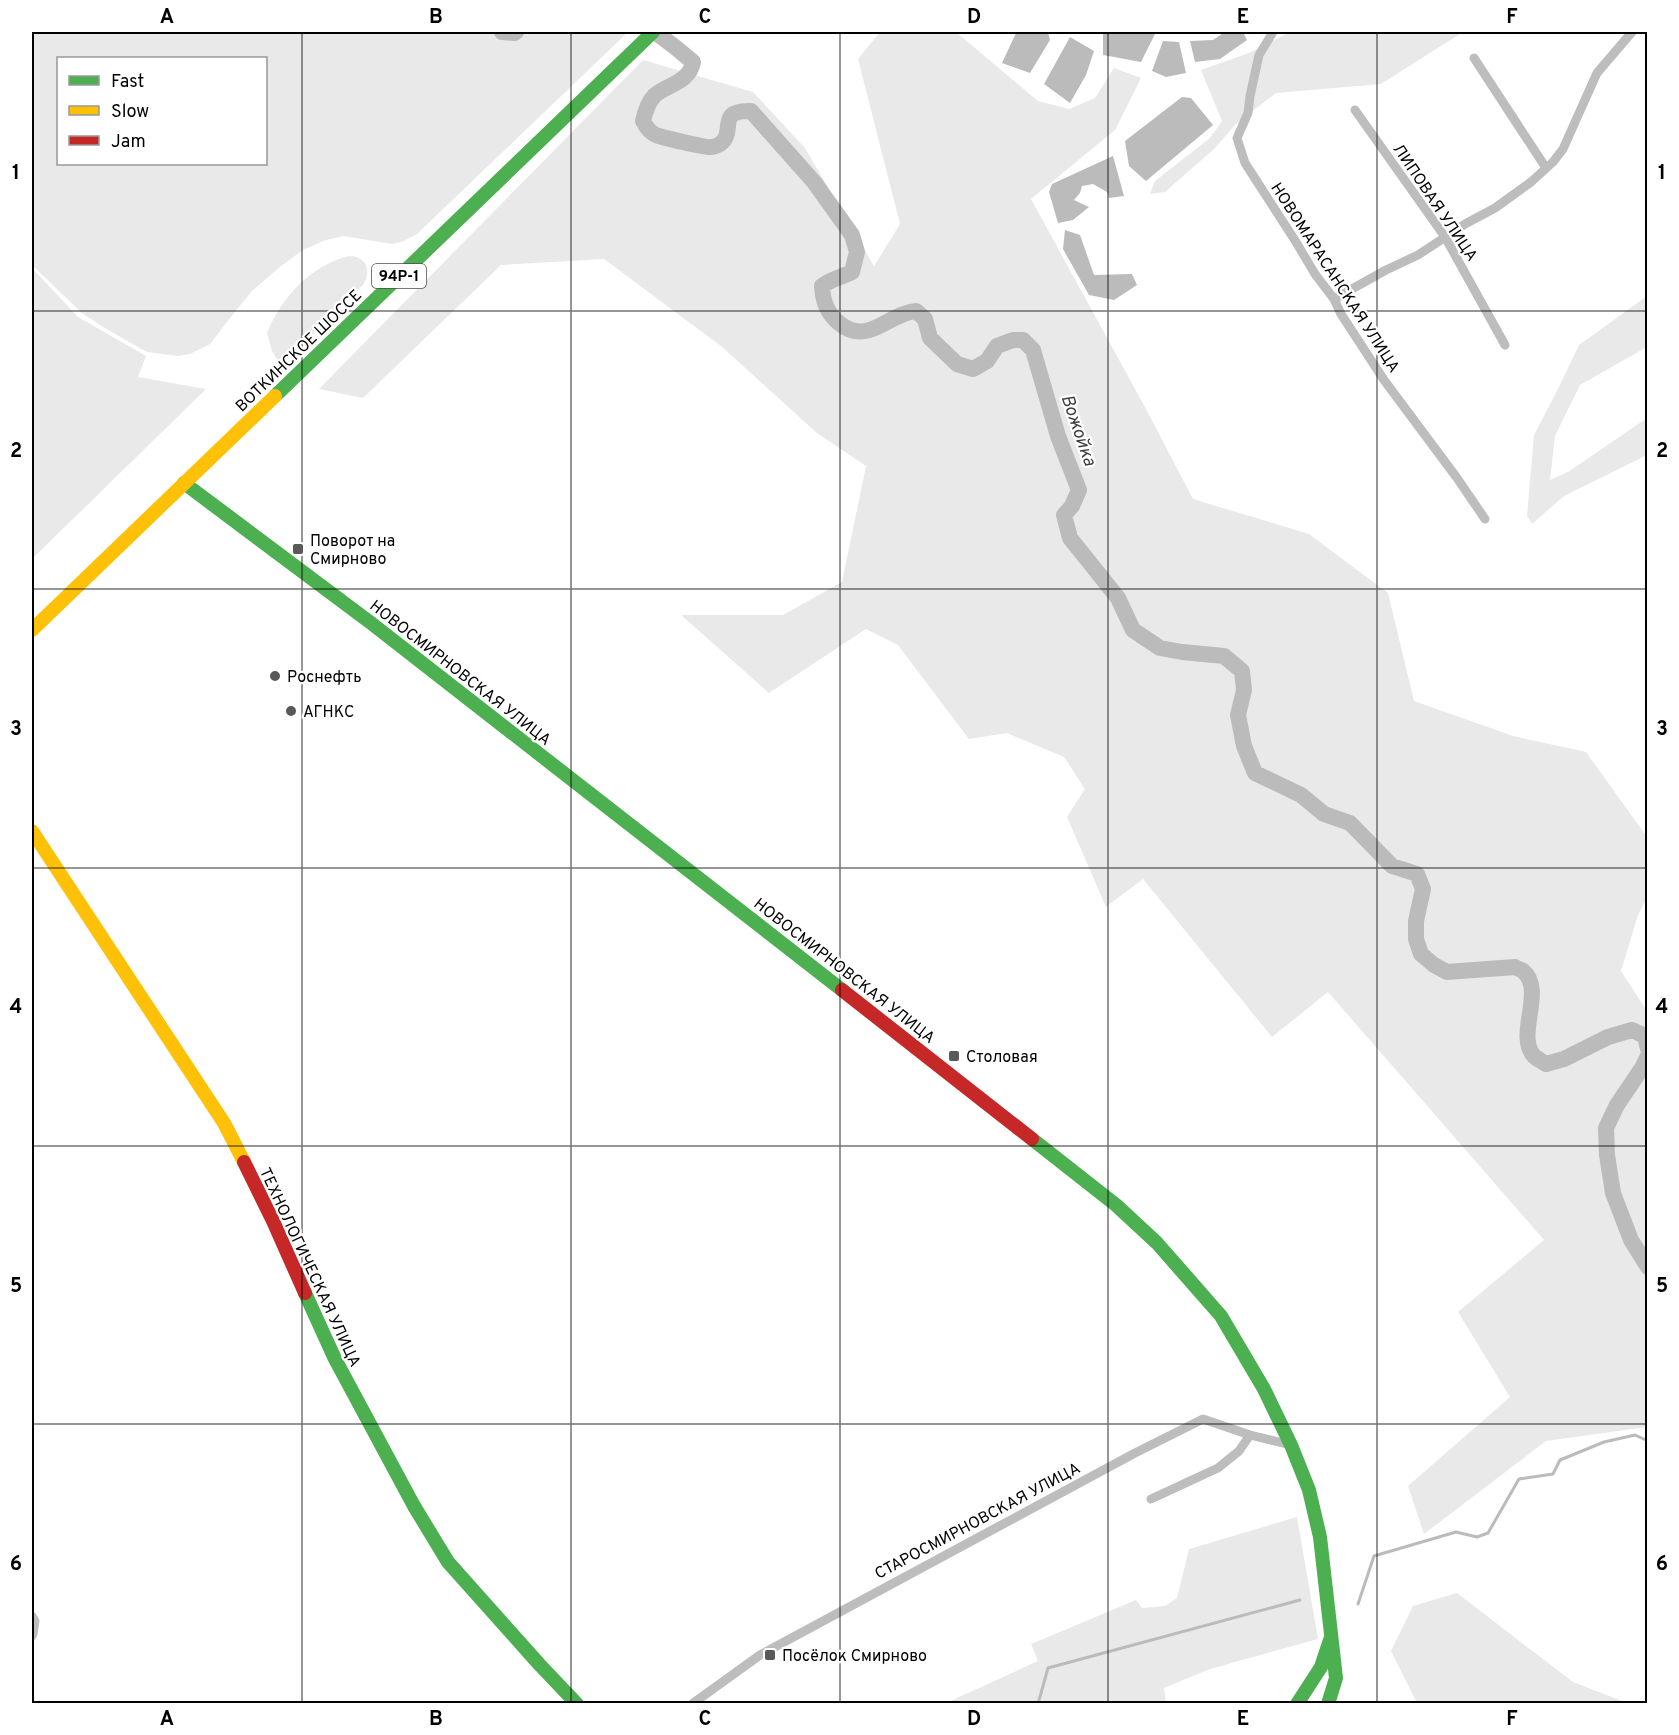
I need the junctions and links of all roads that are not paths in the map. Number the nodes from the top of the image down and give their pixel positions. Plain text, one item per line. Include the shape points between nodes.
1 (653, 32) edge
2 (1273, 32) edge
3 (1632, 32) edge
4 (1474, 58) dead end
5 (1354, 110) dead end
6 (1546, 168) junction
7 (1444, 237) junction
8 (1334, 299) junction
9 (1505, 345) dead end
10 (184, 483) junction
11 (1485, 519) dead end
12 (32, 630) edge
13 (32, 831) edge
14 (1250, 1434) junction
15 (1291, 1445) junction
16 (1151, 1499) dead end
17 (32, 1616) edge
18 (32, 1636) edge
19 (1331, 1638) junction
20 (577, 1704) edge
21 (692, 1704) edge
22 (1296, 1704) edge
23 (1328, 1704) edge

1 - 10 street, ВОТКИНСКОЕ ШОССЕ / 94Р-1
2 - 8 street, НОВОМАРАСАНСКАЯ УЛИЦА via 1259,56 1248,113 1237,138 1245,163
3 - 6 street via 1597,74 1563,149
4 - 6 street
5 - 7 street, ЛИПОВАЯ УЛИЦА
6 - 7 street via 1495,208
7 - 8 street
7 - 9 street, ЛИПОВАЯ УЛИЦА
8 - 11 street, НОВОМАРАСАНСКАЯ УЛИЦА via 1384,380
10 - 12 street, ВОТКИНСКОЕ ШОССЕ
10 - 15 street, НОВОСМИРНОВСКАЯ УЛИЦА via 668,852 1116,1204 1157,1243 1221,1316
13 - 20 street, ТЕХНОЛОГИЧЕСКАЯ УЛИЦА via 224,1123 335,1359 448,1562
14 - 15 street, СТАРОСМИРНОВСКАЯ УЛИЦА
14 - 16 street via 1239,1451 1218,1468
14 - 21 street, СТАРОСМИРНОВСКАЯ УЛИЦА via 1203,1419 779,1644
15 - 19 street, НОВОСМИРНОВСКАЯ УЛИЦА via 1309,1490 1320,1537
17 - 18 street
19 - 22 street, НОВОСМИРНОВСКАЯ УЛИЦА via 1321,1667
19 - 23 street, НОВОСМИРНОВСКАЯ УЛИЦА via 1336,1678

